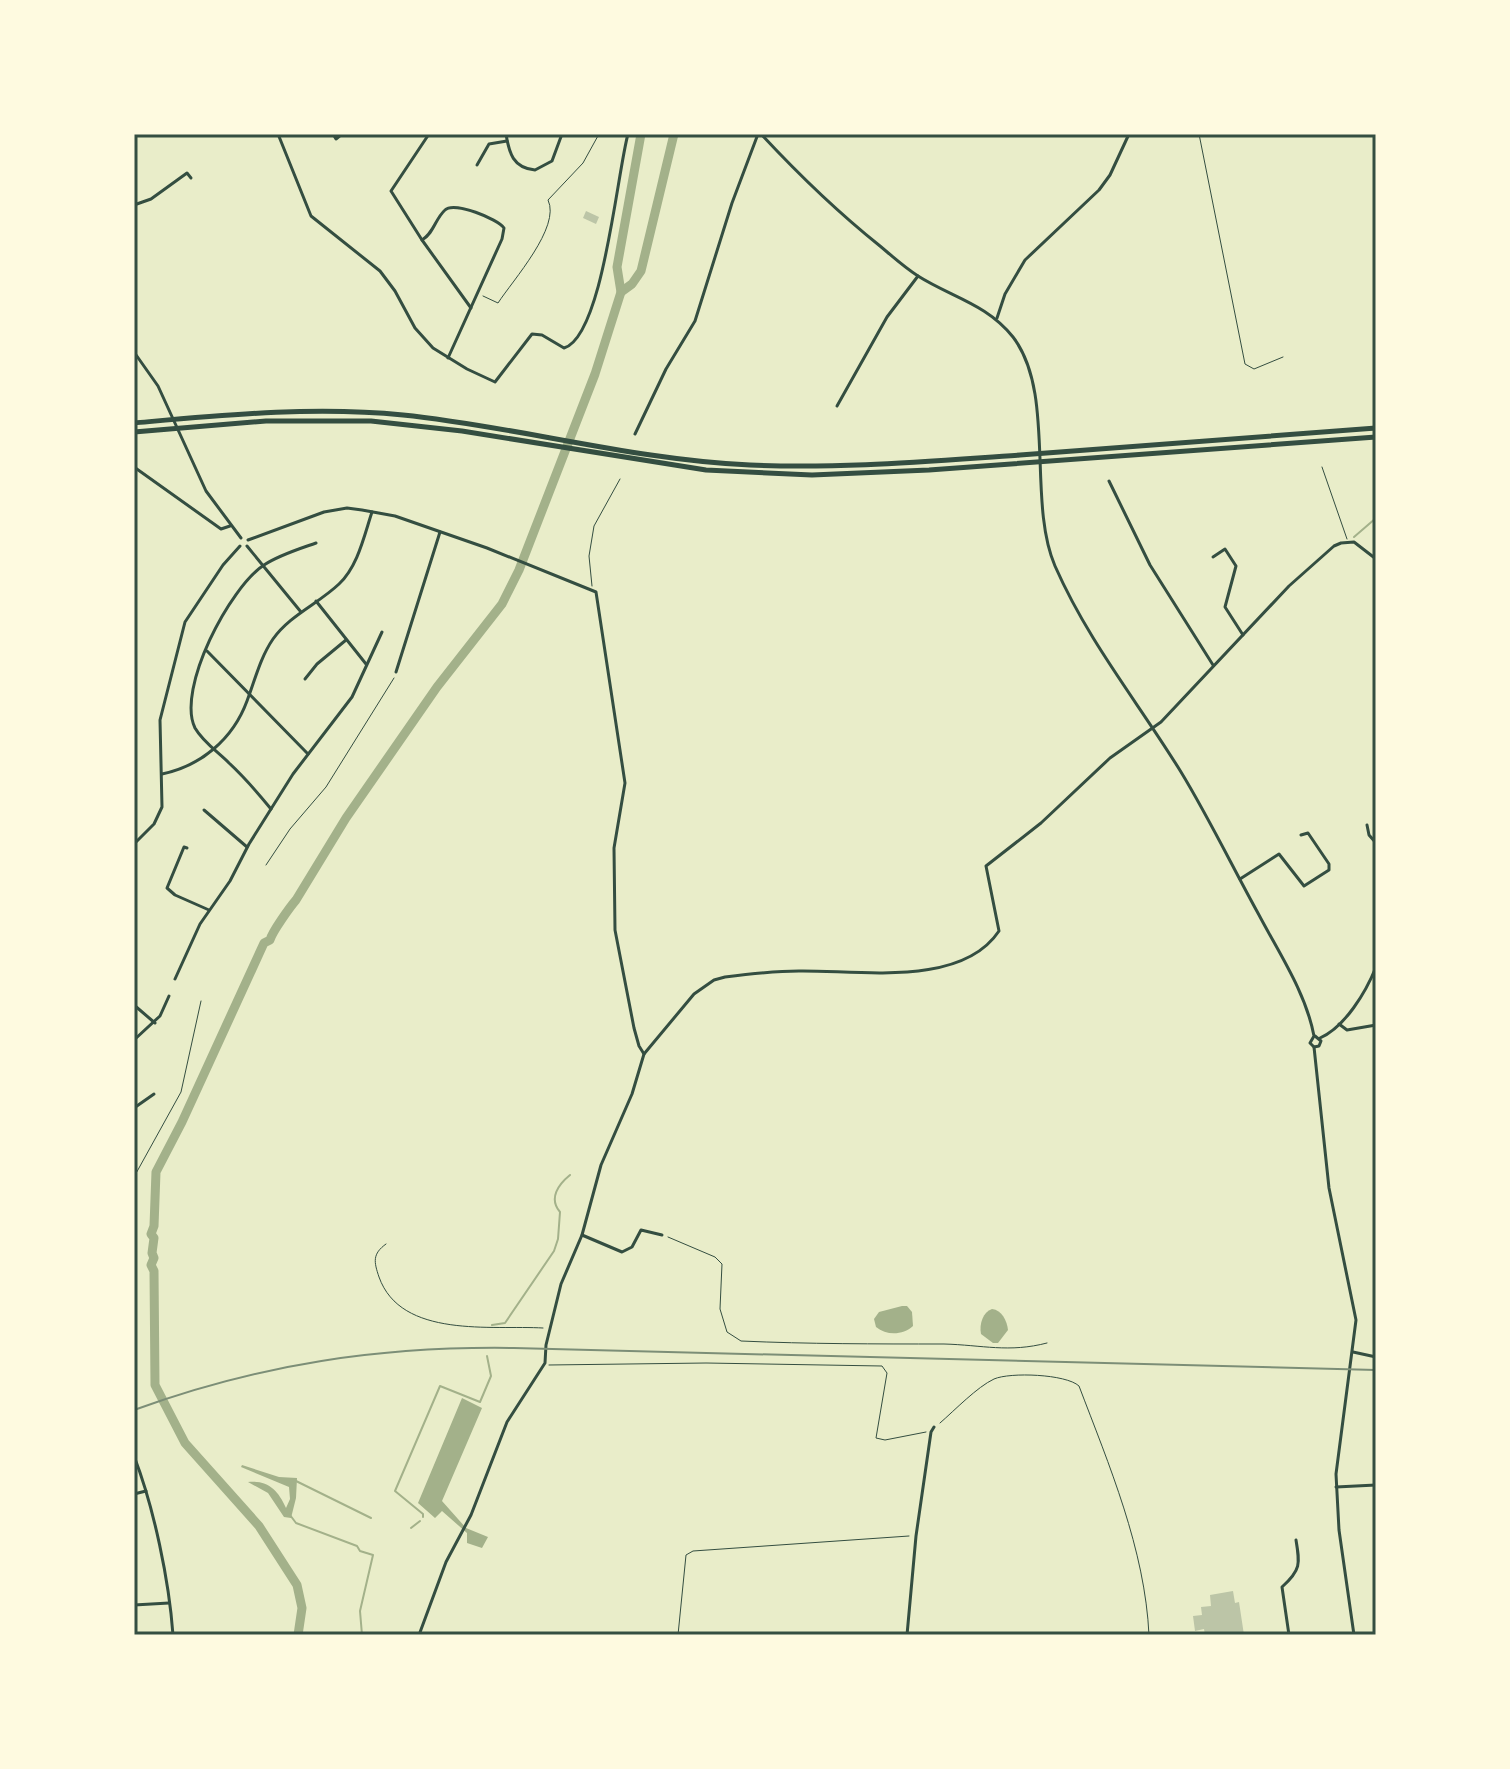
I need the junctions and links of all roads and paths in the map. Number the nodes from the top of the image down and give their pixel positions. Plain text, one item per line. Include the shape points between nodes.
1 (278, 134) edge
2 (333, 134) edge
3 (342, 134) edge
4 (429, 134) edge
5 (506, 134) edge
6 (562, 134) edge
7 (599, 134) edge
8 (628, 134) edge
9 (760, 134) edge
10 (1129, 134) edge
11 (1199, 134) edge
12 (507, 141) junction
13 (477, 165) dead end
14 (191, 178) dead end
15 (134, 205) edge
16 (422, 240) junction
17 (918, 276) junction
18 (478, 292) junction
19 (471, 308) junction
20 (997, 318) junction
21 (134, 352) edge
22 (1283, 357) dead end
23 (448, 358) junction
24 (837, 406) dead end
25 (134, 423) edge
26 (1376, 428) edge
27 (134, 432) edge
28 (635, 434) dead end
29 (1376, 437) edge
30 (134, 467) edge
31 (1322, 467) dead end
32 (620, 479) dead end
33 (1109, 481) dead end
34 (372, 512) junction
35 (230, 526) junction
36 (440, 532) junction
37 (241, 538) junction
38 (1347, 542) junction
39 (247, 543) junction
40 (316, 543) dead end
41 (240, 546) junction
42 (1213, 557) dead end
43 (1376, 559) edge
44 (264, 565) junction
45 (591, 588) junction
46 (316, 601) junction
47 (301, 612) junction
48 (382, 632) dead end
49 (1243, 635) junction
50 (346, 640) junction
51 (206, 650) junction
52 (368, 665) junction
53 (1213, 665) junction
54 (396, 672) joint
55 (305, 679) dead end
56 (250, 694) junction
57 (1154, 729) junction
58 (214, 749) junction
59 (308, 754) junction
60 (162, 774) junction
61 (204, 810) dead end
62 (272, 810) junction
63 (1367, 825) dead end
64 (1301, 835) dead end
65 (1376, 843) edge
66 (134, 844) edge
67 (247, 847) junction
68 (187, 848) dead end
69 (266, 865) dead end
70 (1240, 879) junction
71 (209, 910) junction
72 (1376, 967) edge
73 (175, 979) dead end
74 (169, 996) dead end
75 (201, 1001) dead end
76 (134, 1005) edge
77 (155, 1023) junction
78 (1339, 1024) junction
79 (1376, 1025) edge
80 (1314, 1036) junction
81 (1320, 1038) junction
82 (134, 1040) edge
83 (1314, 1047) junction
84 (644, 1054) junction
85 (154, 1094) dead end
86 (134, 1108) edge
87 (134, 1177) edge
88 (582, 1235) junction
89 (662, 1235) joint
90 (386, 1244) dead end
91 (550, 1328) junction
92 (1047, 1343) dead end
93 (1353, 1352) junction
94 (1376, 1357) edge
95 (543, 1366) junction
96 (933, 1430) junction
97 (134, 1456) edge
98 (1376, 1485) edge
99 (1336, 1487) junction
100 (146, 1491) junction
101 (134, 1494) edge
102 (916, 1536) junction
103 (1296, 1540) dead end
104 (169, 1603) junction
105 (134, 1605) edge
106 (173, 1635) edge
107 (419, 1635) edge
108 (678, 1635) edge
109 (907, 1635) edge
110 (1149, 1635) edge
111 (1289, 1635) edge
112 (1354, 1635) edge

1 - 23 street via 311,216 380,271 421,337
2 - 3 street via 336,139
4 - 16 street via 391,191
5 - 12 street
6 - 12 street via 554,157 539,169 515,161
7 - 18 path via 583,163 548,200 552,212 544,233 498,303
8 - 23 street via 605,262 573,344 564,348 532,334 495,382
9 - 17 street via 813,190
9 - 28 street via 695,321
10 - 20 street via 1099,190 1025,260
11 - 22 lane via 1245,364 1254,369
12 - 13 street via 489,144
14 - 15 street via 187,173
16 - 18 street via 451,207 500,221 504,233
16 - 19 street
17 - 20 street
17 - 24 street via 887,317
18 - 19 street
19 - 23 street
20 - 57 street via 1029,369 1054,563 1103,656
21 - 35 street via 148,370 206,491
25 - 26 highway via 292,411 356,412 463,422 704,461 831,466
27 - 29 highway via 296,420 371,421 706,470 812,475
30 - 35 street via 221,529
31 - 38 lane
32 - 45 path via 594,526
33 - 53 street via 1150,565
34 - 36 street
34 - 39 street via 333,509
34 - 46 street via 350,572
35 - 37 street
36 - 45 street
36 - 54 street
37 - 39 street
37 - 41 street
38 - 43 street
38 - 49 street via 1307,569
39 - 41 street
39 - 44 street
40 - 44 street
41 - 60 street via 185,622 160,720
42 - 49 street via 1225,549 1236,566 1225,607
44 - 47 street
44 - 51 street via 234,595
45 - 84 street via 598,596 625,783 614,848 615,930
46 - 47 street
46 - 50 street
47 - 56 street via 270,643
48 - 52 street
49 - 53 street
50 - 52 street
50 - 55 street
51 - 56 street
51 - 58 street via 192,715 196,730
52 - 59 street via 341,714
53 - 57 street
54 - 69 path via 326,787
56 - 58 street via 234,727
56 - 59 street
57 - 70 street
57 - 84 street via 1110,758 986,866 999,931 981,951 957,963 895,972 798,971 714,980 694,994
58 - 60 street
58 - 62 street
59 - 62 street
60 - 66 street via 159,816
61 - 67 street
62 - 67 street
63 - 65 street
64 - 70 street via 1308,833 1329,870 1304,886 1279,854
67 - 71 street
68 - 71 street via 167,888
70 - 80 street via 1288,969
71 - 73 street
72 - 78 street
74 - 77 street
75 - 87 path via 181,1092
76 - 77 street
77 - 82 street
78 - 79 street via 1347,1030
78 - 81 street
80 - 81 street
80 - 83 street
81 - 83 street
83 - 93 street via 1329,1188 1355,1305
84 - 88 street via 601,1165
85 - 86 street
88 - 89 street via 622,1252 632,1247 641,1230
88 - 91 street
89 - 92 path via 722,1264 720,1309 727,1332 741,1341 1015,1350
90 - 91 path via 374,1262 381,1282 407,1310 424,1319 486,1328
91 - 95 street
93 - 94 street
93 - 99 street
95 - 96 path via 882,1366 887,1373 876,1438
95 - 107 street via 507,1422
96 - 102 street
96 - 110 path via 996,1379 1045,1375 1073,1380 1127,1521
97 - 100 street
98 - 99 street
99 - 112 street
100 - 101 street
100 - 104 street
102 - 108 path via 693,1551 686,1555
102 - 109 street
103 - 111 street via 1300,1563 1282,1587
104 - 105 street
104 - 106 street

